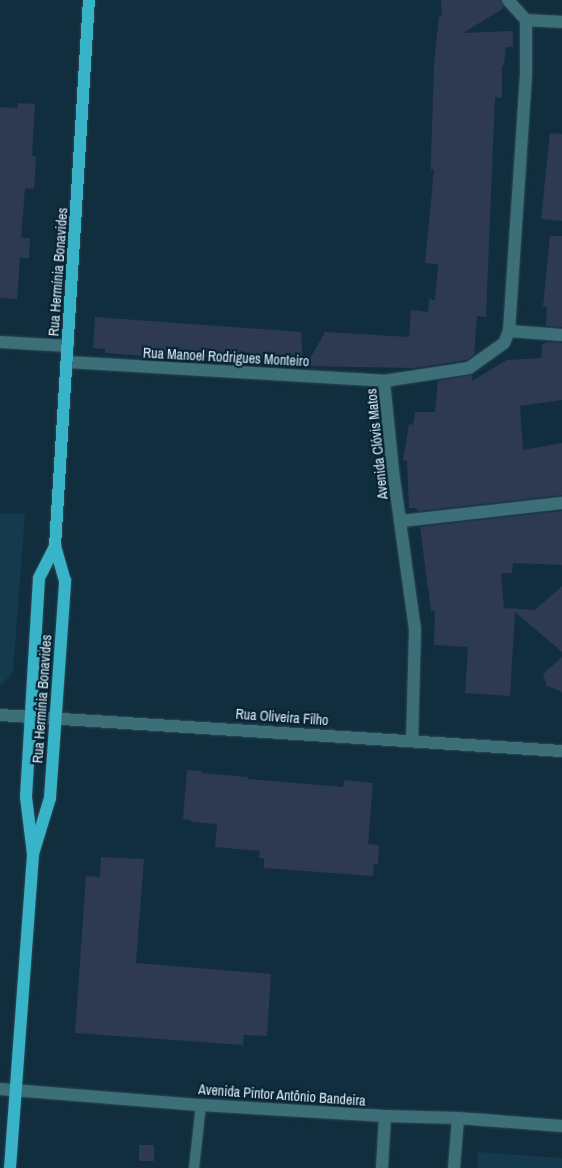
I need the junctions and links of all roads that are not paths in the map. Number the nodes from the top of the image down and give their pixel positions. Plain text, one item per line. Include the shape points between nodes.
1 (89, 0) edge
2 (508, 0) edge
3 (526, 20) junction
4 (562, 22) edge
5 (509, 330) junction
6 (562, 335) edge
7 (0, 342) edge
8 (68, 346) junction
9 (67, 362) junction
10 (384, 381) junction
11 (562, 503) edge
12 (401, 522) junction
13 (55, 546) junction
14 (0, 715) edge
15 (31, 718) junction
16 (55, 719) junction
17 (412, 740) junction
18 (562, 751) edge
19 (33, 854) junction
20 (0, 1089) edge
21 (15, 1090) junction
22 (201, 1105) junction
23 (385, 1116) junction
24 (458, 1118) junction
25 (562, 1126) edge
26 (10, 1168) edge
27 (194, 1168) edge
28 (382, 1168) edge
29 (454, 1168) edge

1 - 8 main road, Rua Hermínia Bonavides
2 - 3 street
3 - 4 street
3 - 5 street via 526,75
5 - 6 street
5 - 10 street, Avenida Clóvis Matos via 504,343 469,368
7 - 8 street
8 - 9 main road, Rua Hermínia Bonavides
9 - 10 street, Rua Manoel Rodrigues Monteiro
9 - 13 main road, Rua Hermínia Bonavides
10 - 12 street, Avenida Clóvis Matos
11 - 12 street
12 - 17 street, Avenida Clóvis Matos via 415,629
13 - 15 main road, Rua Hermínia Bonavides via 39,578
13 - 16 main road, Rua Hermínia Bonavides via 65,581
14 - 15 street, Rua Oliveira Filho
15 - 16 street, Rua Oliveira Filho
15 - 19 main road, Rua Hermínia Bonavides via 26,797
16 - 17 street, Rua Oliveira Filho
16 - 19 main road, Rua Hermínia Bonavides via 50,798
17 - 18 street, Rua Oliveira Filho
19 - 21 main road, Rua Hermínia Bonavides
20 - 21 street, Avenida Pintor Antônio Bandeira
21 - 22 street, Avenida Pintor Antônio Bandeira
21 - 26 main road, Rua Hermínia Bonavides
22 - 23 street, Avenida Pintor Antônio Bandeira
22 - 27 lane
23 - 24 street, Avenida Pintor Antônio Bandeira
23 - 28 street
24 - 25 street, Avenida Pintor Antônio Bandeira
24 - 29 street

